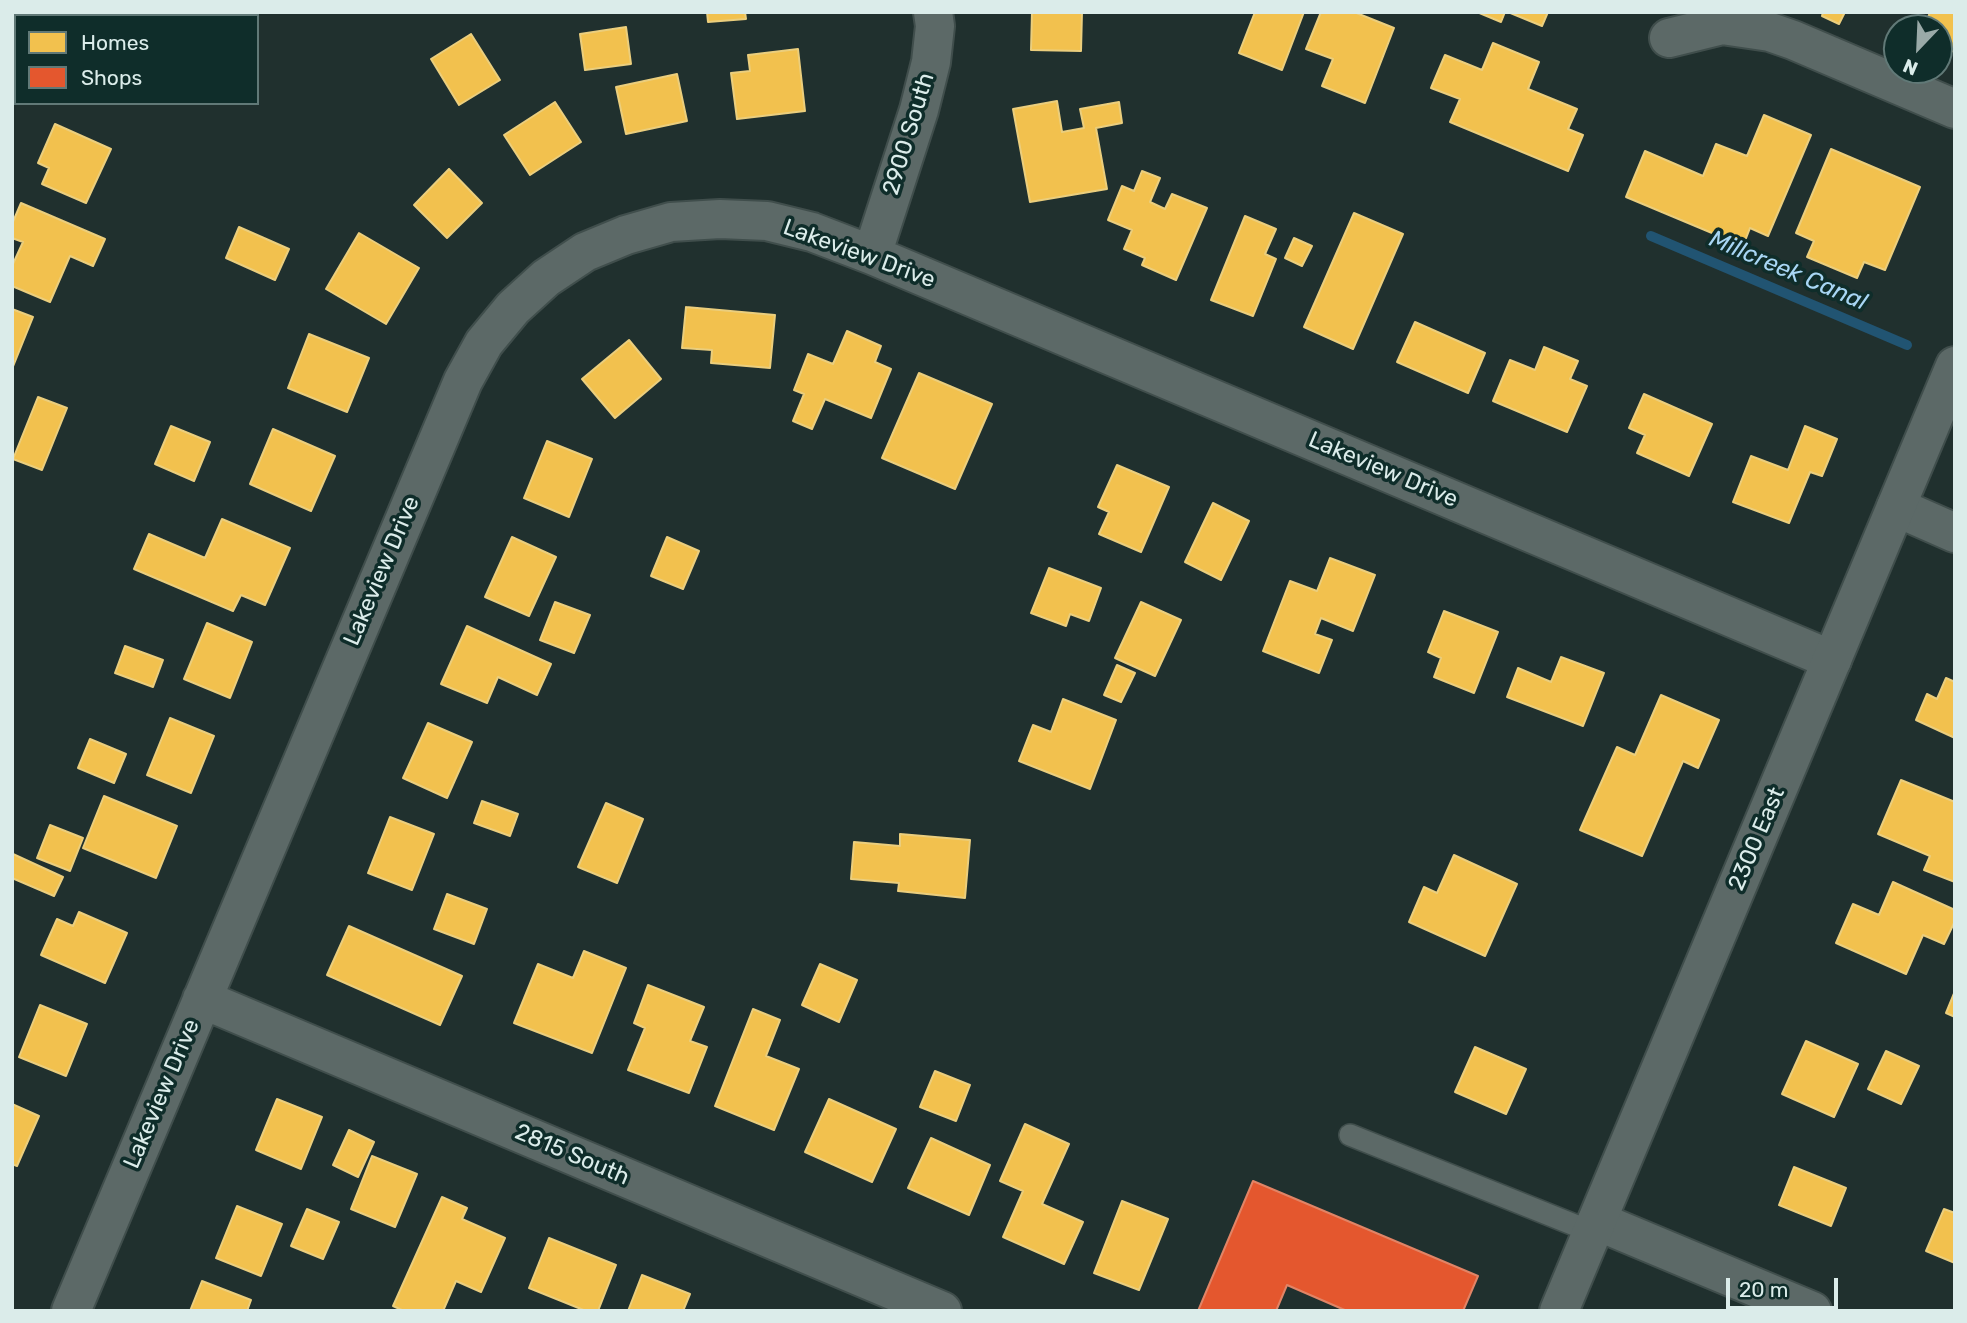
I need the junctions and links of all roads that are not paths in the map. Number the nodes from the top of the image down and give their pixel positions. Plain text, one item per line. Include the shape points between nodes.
1 (933, 12) edge
2 (1669, 37) dead end
3 (1955, 109) edge
4 (872, 254) junction
5 (1955, 366) edge
6 (1896, 507) junction
7 (1955, 533) edge
8 (1832, 660) junction
9 (202, 999) junction
10 (1350, 1135) dead end
11 (1595, 1226) junction
12 (71, 1311) edge
13 (942, 1311) edge
14 (1559, 1311) edge
15 (1812, 1311) edge

1 - 4 street, 2900 South via 931,62 919,110
2 - 3 street via 1722,25 1770,32
4 - 8 street, Lakeview Drive
4 - 9 street, Lakeview Drive via 767,221 671,222 585,252 513,308 484,344 458,391
5 - 6 street, 2300 East
6 - 7 street
6 - 8 street, 2300 East
8 - 11 street, 2300 East
9 - 12 street, Lakeview Drive
9 - 13 street, 2815 South
10 - 11 lane
11 - 14 street, 2300 East
11 - 15 street

